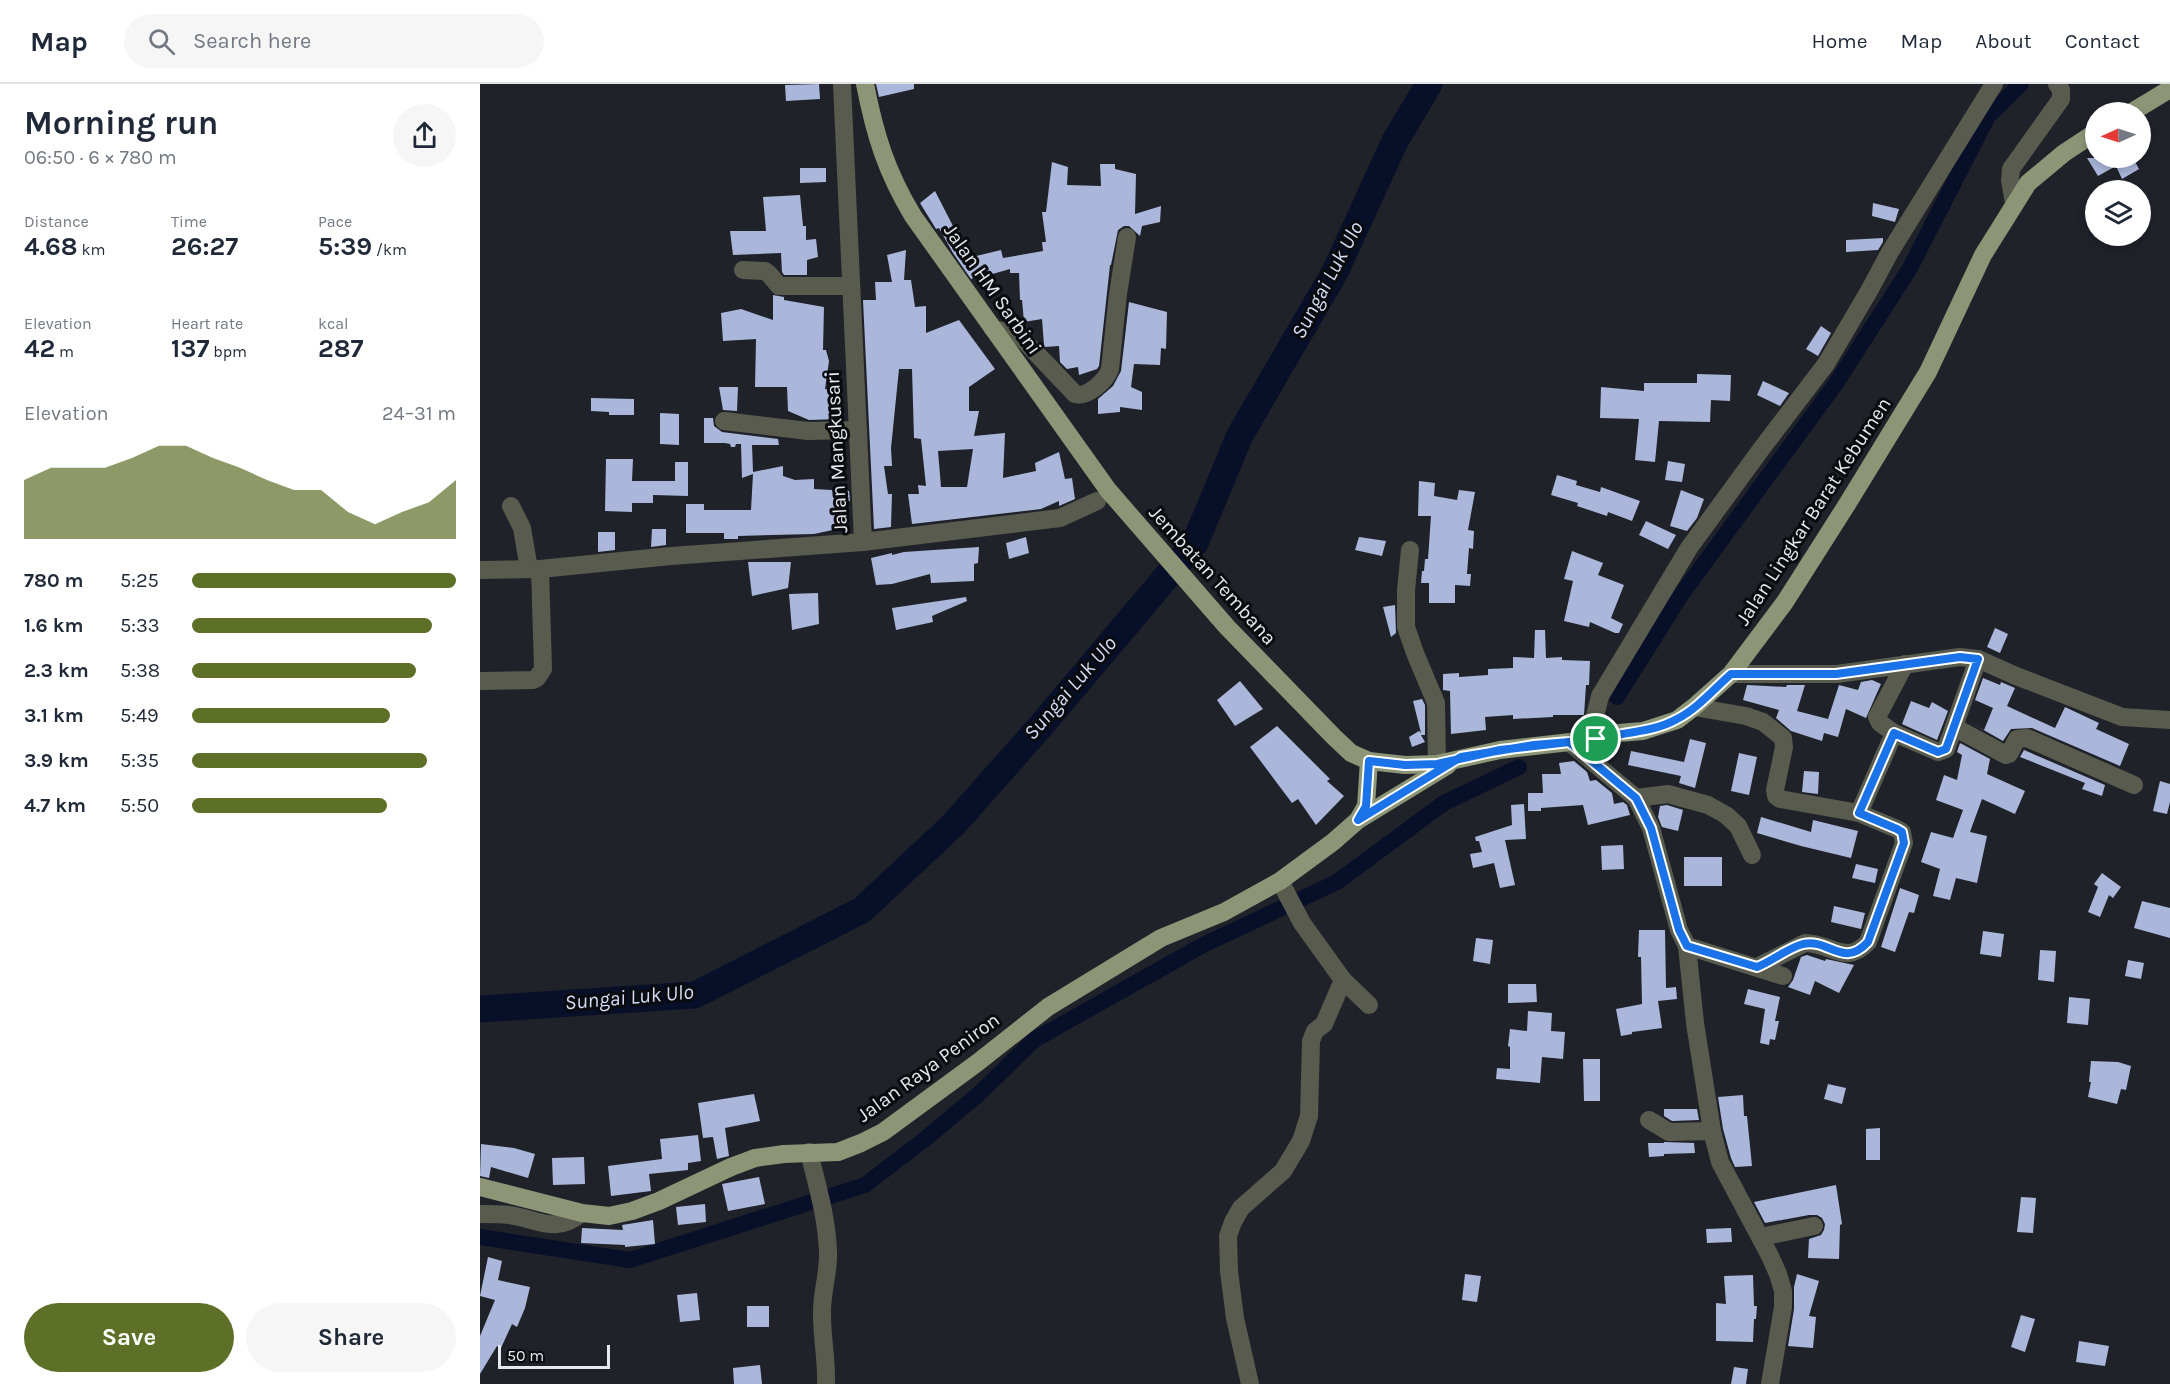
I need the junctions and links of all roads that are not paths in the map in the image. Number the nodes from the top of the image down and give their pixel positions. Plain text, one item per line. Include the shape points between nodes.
1 (842, 84) edge
2 (865, 84) edge
3 (1994, 84) edge
4 (2057, 84) edge
5 (2170, 89) edge
6 (2149, 102) edge
7 (2085, 139) edge
8 (2014, 203) junction
9 (1127, 237) dead end
10 (743, 270) dead end
11 (850, 285) junction
12 (993, 329) junction
13 (724, 421) dead end
14 (858, 430) junction
15 (1097, 501) dead end
16 (1120, 503) joint
17 (511, 506) dead end
18 (862, 542) junction
19 (1410, 550) dead end
20 (535, 569) junction
21 (480, 570) edge
22 (1978, 659) junction
23 (1905, 664) junction
24 (1731, 674) junction
25 (1273, 676) joint
26 (480, 681) edge
27 (1694, 707) junction
28 (2170, 720) edge
29 (1953, 727) junction
30 (1894, 733) junction
31 (1596, 739) junction
32 (1569, 742) junction
33 (1461, 757) junction
34 (1369, 761) junction
35 (1437, 764) junction
36 (2134, 785) dead end
37 (1636, 798) junction
38 (1859, 813) junction
39 (1358, 820) junction
40 (1752, 855) dead end
41 (1280, 881) junction
42 (1687, 946) junction
43 (1757, 967) junction
44 (1783, 976) dead end
45 (1343, 980) junction
46 (1369, 1005) dead end
47 (1649, 1120) dead end
48 (1712, 1131) junction
49 (809, 1152) junction
50 (480, 1187) edge
51 (480, 1214) edge
52 (582, 1214) junction
53 (1814, 1226) dead end
54 (1761, 1237) junction
55 (826, 1384) edge
56 (1250, 1384) edge
57 (1770, 1384) edge

1 - 11 street, Jalan Mangkusari
2 - 12 main road, Jalan HM Sarbini via 872,120 895,185
3 - 31 street via 1826,364 1689,548 1599,696 1594,716
4 - 8 street via 2061,99 2012,169
5 - 6 main road
7 - 8 main road, Jalan Lingkar Barat Kebumen via 2028,183
8 - 24 main road, Jalan Lingkar Barat Kebumen via 1983,255 1916,392 1785,602
9 - 12 street via 1110,369 1107,377 1088,392 1075,394 1018,334
10 - 11 street via 765,271 779,286
11 - 14 street, Jalan Mangkusari
12 - 16 main road, Jalan HM Sarbini
13 - 14 street via 808,431
14 - 18 street, Jalan Mangkusari
15 - 18 street via 1060,518
16 - 25 main road, Jembatan Tembana
17 - 20 street
18 - 20 street, Jalan Mangkusari
19 - 35 street via 1406,627 1436,702
20 - 21 street, Jalan Mangkusari
20 - 26 street via 543,669 533,680
22 - 23 street via 1960,657
22 - 28 street via 2122,717
22 - 29 street
23 - 24 street via 1836,674
23 - 30 street via 1877,717
24 - 27 main road, Jalan Lingkar Barat Kebumen
25 - 34 main road, Jalan Lingkar Barat Kebumen via 1351,753
27 - 31 main road, Jalan Lingkar Barat Kebumen via 1677,720
27 - 38 street via 1746,716 1763,722 1783,738 1775,790 1780,799
29 - 30 street via 1946,749 1938,752
29 - 36 street via 2006,755 2017,739 2027,738
30 - 38 street
31 - 32 main road, Jalan Lingkar Barat Kebumen
32 - 33 main road, Jalan Lingkar Barat Kebumen
32 - 37 street
33 - 35 main road, Jalan Lingkar Barat Kebumen
33 - 39 main road, Jalan Raya Peniron
34 - 35 main road, Jalan Lingkar Barat Kebumen
34 - 39 main road via 1366,806
37 - 40 street via 1668,794 1708,806 1738,826
37 - 42 street via 1651,828
38 - 43 street via 1897,829 1904,837 1868,942 1853,954 1805,944
39 - 41 main road, Jalan Raya Peniron
41 - 45 street via 1302,923
41 - 49 main road, Jalan Raya Peniron via 1224,912 1161,938 1048,1007 883,1132 838,1152
42 - 43 street
42 - 48 street
43 - 44 street
45 - 46 street
45 - 56 street via 1324,1024 1311,1041 1309,1116 1301,1141 1283,1170 1241,1208 1228,1236 1234,1318
47 - 48 street via 1673,1133
48 - 54 street via 1720,1162
49 - 52 main road, Jalan Raya Peniron via 755,1158 632,1211 609,1216
49 - 55 street via 828,1250 822,1314
50 - 52 main road, Jalan Raya Peniron
51 - 52 street via 510,1215 554,1224 569,1223
53 - 54 street
54 - 57 street via 1783,1291

